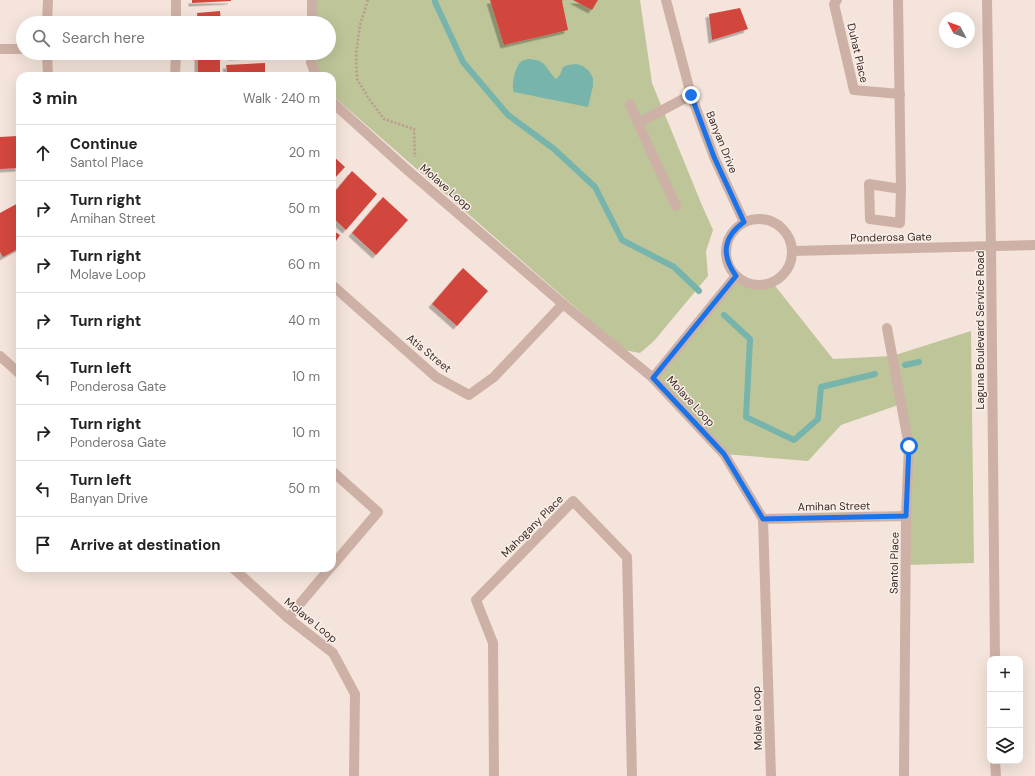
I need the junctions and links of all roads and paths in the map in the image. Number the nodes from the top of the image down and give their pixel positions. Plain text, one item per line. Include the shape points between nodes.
1 (48, 0) edge
2 (176, 0) edge
3 (312, 0) edge
4 (368, 0) edge
5 (666, 0) edge
6 (837, 0) edge
7 (898, 0) edge
8 (987, 0) edge
9 (47, 16) edge
10 (176, 16) edge
11 (312, 16) edge
12 (0, 49) edge
13 (16, 49) edge
14 (47, 60) edge
15 (176, 60) edge
16 (312, 60) edge
17 (48, 72) edge
18 (175, 72) edge
19 (315, 72) edge
20 (900, 94) junction
21 (691, 95) junction
22 (630, 104) dead end
23 (336, 106) edge
24 (638, 122) junction
25 (405, 168) junction
26 (901, 189) junction
27 (676, 206) dead end
28 (744, 222) junction
29 (1035, 245) edge
30 (991, 246) junction
31 (792, 251) junction
32 (736, 276) junction
33 (336, 289) edge
34 (563, 304) junction
35 (887, 328) dead end
36 (0, 356) edge
37 (16, 370) edge
38 (653, 378) junction
39 (336, 475) edge
40 (906, 516) junction
41 (763, 519) junction
42 (336, 561) edge
43 (237, 572) edge
44 (327, 572) edge
45 (288, 618) junction
46 (995, 656) edge
47 (996, 764) edge
48 (354, 776) edge
49 (494, 776) edge
50 (632, 776) edge
51 (771, 776) edge
52 (904, 776) edge
53 (996, 776) edge

1 - 9 street
2 - 10 street
3 - 11 street
4 - 25 path via 360,25 356,54 357,79 384,119 414,129 415,158
5 - 21 street, Banyan Drive
6 - 20 street, Duhat Place via 834,4 854,90
7 - 20 street
8 - 30 street, Laguna Boulevard Service Road
12 - 13 street
14 - 17 street
15 - 18 street
16 - 19 street
20 - 26 street
21 - 24 street
21 - 28 street, Banyan Drive via 714,157
22 - 24 street
23 - 25 street, Molave Loop
24 - 27 street
25 - 34 street, Molave Loop
26 - 26 street via 869,184 870,219 900,223
28 - 31 street via 766,219 776,223 785,230
28 - 32 street via 735,228 726,247 726,257
29 - 30 street, Ponderosa Gate
30 - 31 street, Ponderosa Gate
30 - 46 street, Laguna Boulevard Service Road
31 - 32 street via 787,269 772,282 753,284
32 - 38 street
33 - 34 street, Atis Street via 436,377 469,396 494,377
34 - 38 street, Molave Loop
35 - 40 street, Santol Place via 909,446
36 - 37 street
38 - 41 street, Molave Loop via 724,454
39 - 42 street via 378,512
40 - 41 street, Amihan Street
40 - 52 street, Santol Place
41 - 51 street, Molave Loop
43 - 45 street, Molave Loop
44 - 45 street
45 - 48 street, Molave Loop via 333,653 355,694
47 - 53 street
49 - 50 street, Mahogany Place via 493,643 476,600 573,501 627,557

